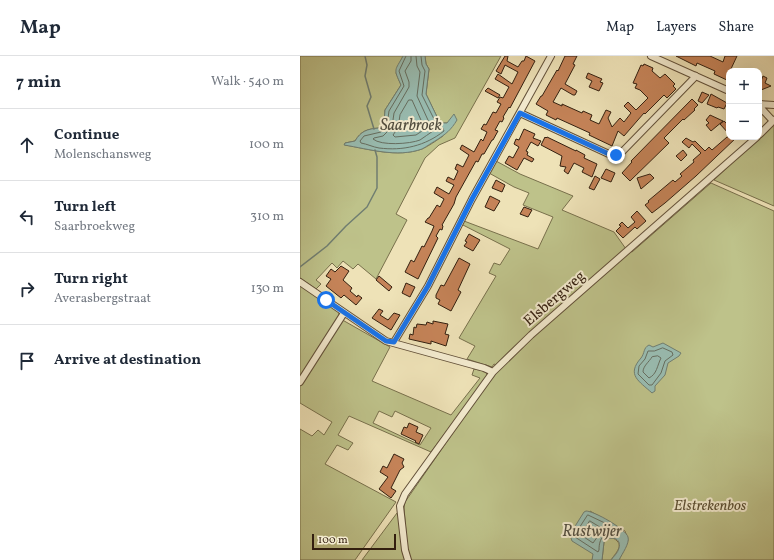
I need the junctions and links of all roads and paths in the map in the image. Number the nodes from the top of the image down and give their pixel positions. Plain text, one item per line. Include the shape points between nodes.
1 (551, 56) edge
2 (651, 56) edge
3 (696, 76) junction
4 (726, 90) edge
5 (762, 105) edge
6 (774, 105) edge
7 (762, 108) edge
8 (520, 113) junction
9 (773, 120) edge
10 (762, 132) edge
11 (753, 140) edge
12 (300, 282) edge
13 (344, 313) junction
14 (394, 342) junction
15 (493, 372) junction
16 (300, 382) edge
17 (408, 560) edge

1 - 8 street
2 - 3 street
3 - 4 street
3 - 8 street via 621,153 616,155 611,155
5 - 6 street
7 - 9 street
8 - 14 street via 472,199 428,286
9 - 10 street, Elsbergweg
11 - 15 street, Elsbergweg via 531,335
12 - 13 street
13 - 14 street via 386,341
13 - 16 street
14 - 15 street
15 - 17 street, Elsbergweg via 405,494 400,506

